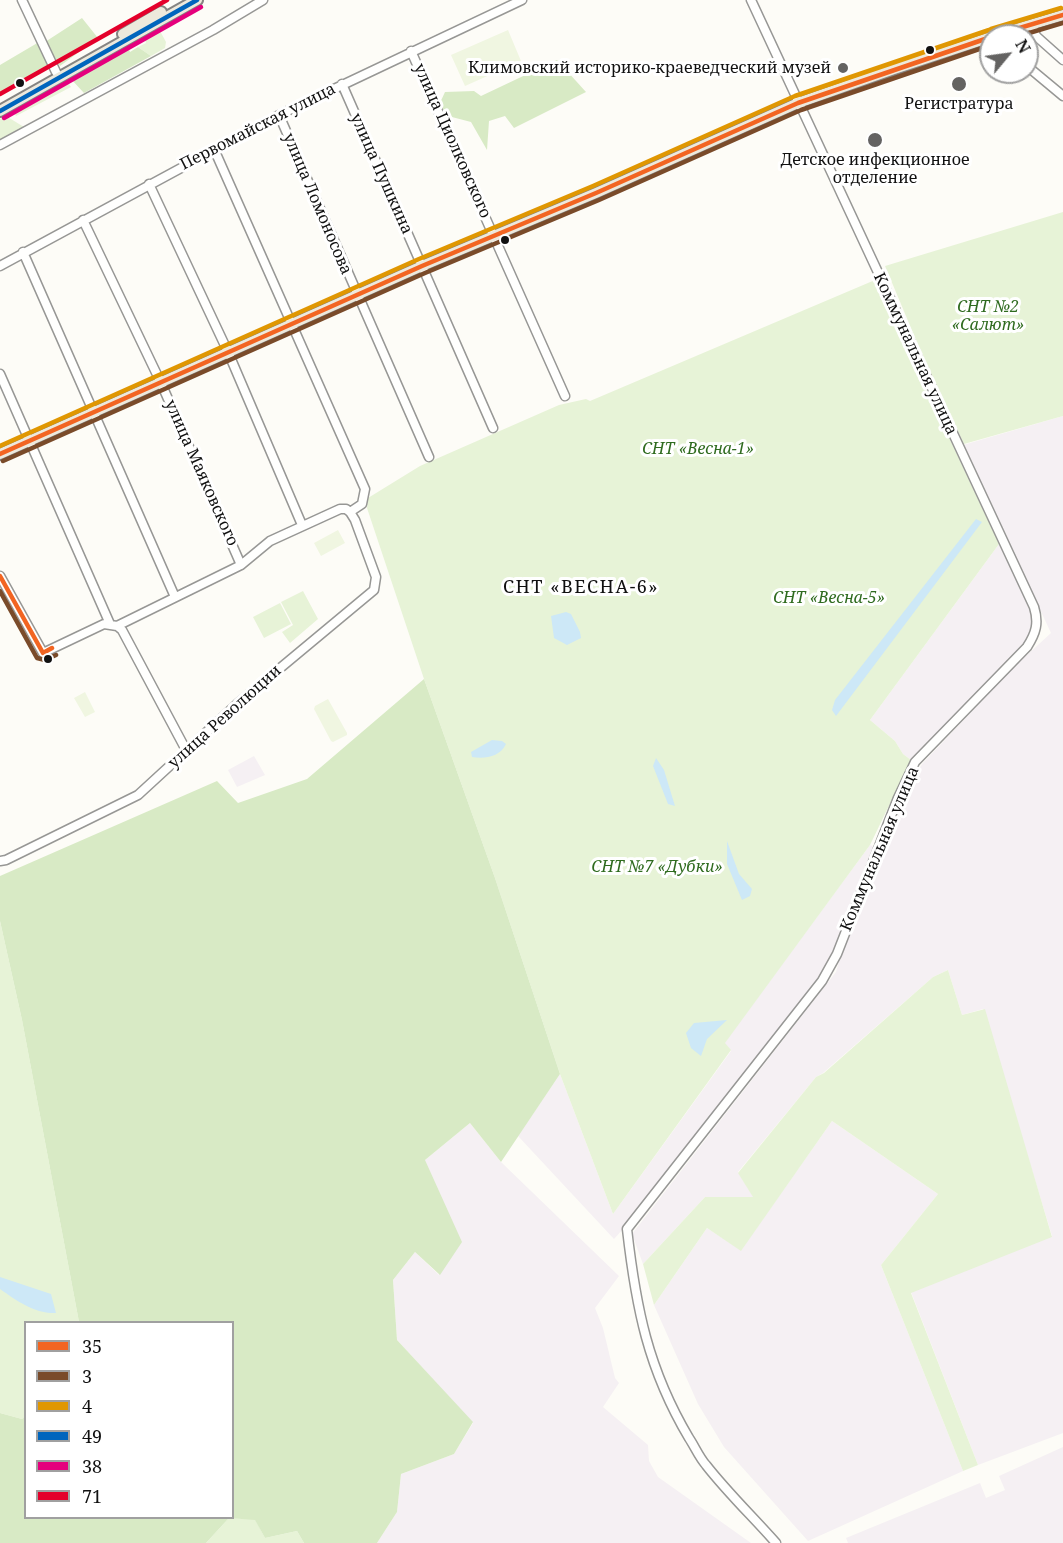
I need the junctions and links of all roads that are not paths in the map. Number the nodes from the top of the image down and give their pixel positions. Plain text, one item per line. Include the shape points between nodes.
1 (22, 0) edge
2 (182, 0) edge
3 (196, 0) edge
4 (263, 0) edge
5 (522, 0) edge
6 (751, 0) edge
7 (1063, 15) edge
8 (1032, 24) edge
9 (1039, 39) edge
10 (979, 41) edge
11 (411, 51) junction
12 (1063, 60) edge
13 (56, 72) junction
14 (1039, 76) edge
15 (342, 84) junction
16 (1063, 96) edge
17 (0, 103) edge
18 (798, 103) junction
19 (0, 111) edge
20 (279, 116) junction
21 (0, 145) edge
22 (214, 149) junction
23 (149, 184) junction
24 (83, 220) junction
25 (495, 236) junction
26 (23, 252) junction
27 (0, 266) edge
28 (422, 266) junction
29 (357, 295) junction
30 (293, 324) junction
31 (228, 352) junction
32 (0, 374) edge
33 (161, 383) junction
34 (566, 396) dead end
35 (94, 412) junction
36 (493, 428) dead end
37 (30, 440) junction
38 (0, 454) edge
39 (429, 457) dead end
40 (350, 512) junction
41 (302, 525) junction
42 (241, 565) junction
43 (0, 576) edge
44 (175, 597) junction
45 (113, 625) junction
46 (186, 750) junction
47 (0, 861) edge
48 (776, 1543) edge

1 - 13 street
2 - 13 main road
3 - 19 main road
4 - 21 street
5 - 11 street, Первомайская улица
6 - 18 street, Коммунальная улица
7 - 8 main road
9 - 12 street
10 - 18 main road
11 - 15 street, Первомайская улица
11 - 25 street, улица Циолковского
13 - 17 main road
14 - 16 street
15 - 20 street, Первомайская улица
15 - 28 street, улица Пушкина
18 - 25 main road
18 - 48 street, Коммунальная улица via 1037,618 1035,633 1026,647 915,762 837,954 822,981 627,1229 639,1315 661,1384 705,1464
20 - 22 street, Первомайская улица
20 - 29 street, улица Ломоносова
22 - 23 street, Первомайская улица
22 - 30 street
23 - 24 street, Первомайская улица
23 - 31 street
24 - 26 street, Первомайская улица
24 - 33 street, улица Маяковского
25 - 28 main road
25 - 34 street, улица Циолковского
26 - 27 street, Первомайская улица
26 - 35 street
28 - 29 main road
28 - 36 street, улица Пушкина
29 - 30 main road
29 - 39 street, улица Ломоносова
30 - 31 main road
30 - 40 street via 365,489 362,504
31 - 33 main road
31 - 41 street
32 - 37 street
33 - 35 main road
33 - 42 street, улица Маяковского
35 - 37 main road
35 - 44 street
37 - 38 main road
37 - 45 street
40 - 41 street via 340,509
40 - 46 street, улица Революции via 376,577 374,590
41 - 42 street via 270,541
42 - 44 street
43 - 45 street via 43,653 104,624
44 - 45 street
45 - 46 street via 122,630
46 - 47 street, улица Революции via 138,795

